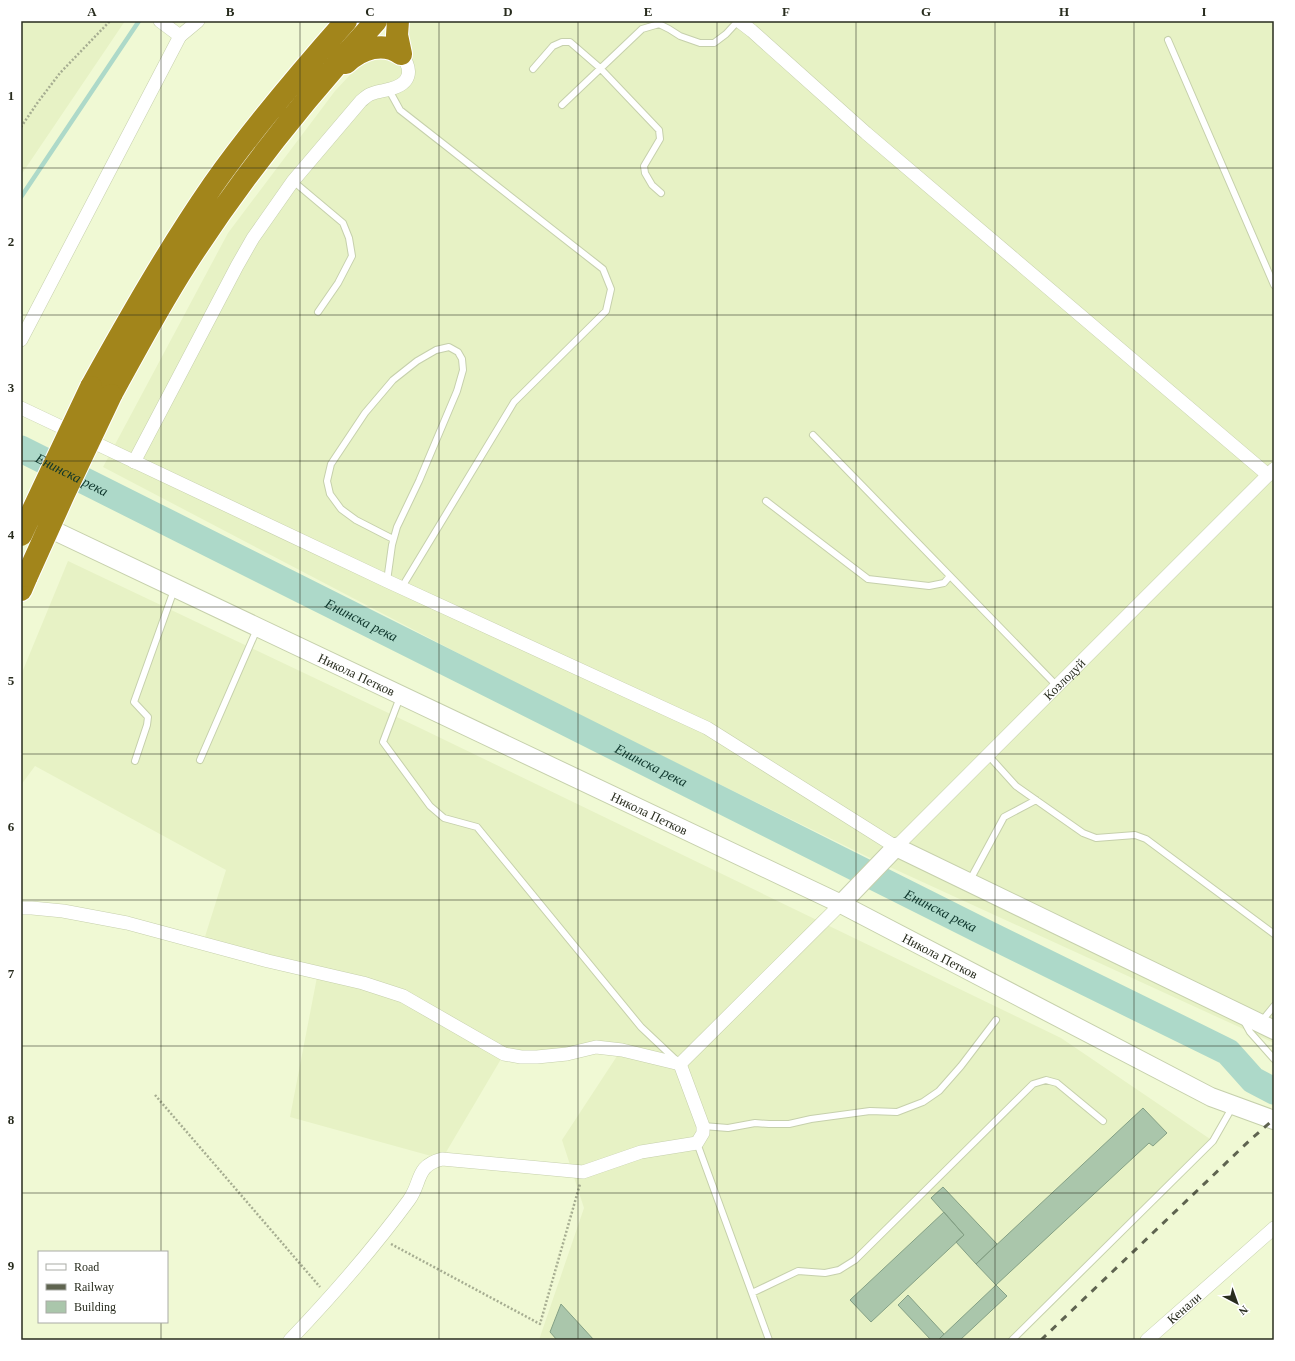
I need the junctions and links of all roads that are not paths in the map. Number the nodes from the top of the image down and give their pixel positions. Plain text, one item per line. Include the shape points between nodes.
1 (198, 21) edge
2 (328, 21) edge
3 (346, 21) edge
4 (376, 21) edge
5 (398, 21) edge
6 (738, 21) edge
7 (162, 22) edge
8 (180, 36) junction
9 (1168, 40) dead end
10 (402, 54) junction
11 (532, 68) dead end
12 (600, 68) junction
13 (286, 90) junction
14 (389, 90) junction
15 (304, 102) junction
16 (562, 105) dead end
17 (293, 181) junction
18 (661, 193) dead end
19 (1274, 285) edge
20 (318, 312) dead end
21 (21, 340) edge
22 (21, 408) edge
23 (813, 435) dead end
24 (134, 462) junction
25 (1271, 472) edge
26 (766, 501) dead end
27 (21, 514) edge
28 (21, 535) edge
29 (393, 539) junction
30 (950, 576) junction
31 (387, 580) junction
32 (24, 583) edge
33 (402, 587) junction
34 (175, 588) junction
35 (258, 628) junction
36 (1057, 686) junction
37 (400, 695) junction
38 (988, 755) junction
39 (200, 760) dead end
40 (135, 761) dead end
41 (1036, 800) junction
42 (890, 853) junction
43 (969, 883) junction
44 (841, 904) junction
45 (21, 908) edge
46 (1274, 934) edge
47 (1274, 1006) edge
48 (1241, 1014) junction
49 (996, 1020) dead end
50 (1267, 1027) edge
51 (1274, 1059) edge
52 (680, 1064) junction
53 (1234, 1105) junction
54 (1274, 1120) edge
55 (1104, 1121) dead end
56 (703, 1126) junction
57 (697, 1143) junction
58 (1274, 1228) edge
59 (752, 1293) junction
60 (767, 1339) edge
61 (290, 1340) edge
62 (1012, 1340) edge
63 (1147, 1340) edge

1 - 8 street
2 - 13 highway
3 - 13 highway
4 - 15 highway
5 - 10 highway
6 - 12 lane via 714,43 693,41 659,24 642,28
6 - 25 street via 866,133
7 - 8 street
8 - 21 street
9 - 19 lane
10 - 14 street via 408,66 407,80
10 - 15 highway via 380,47 362,51
11 - 12 lane via 552,46 562,42 570,42
12 - 16 lane
12 - 18 lane via 659,130 660,139 644,166 645,174
13 - 28 highway, bridge via 238,151 190,220 139,302 91,387
14 - 17 street via 371,94 361,101
14 - 33 lane via 400,110 602,269 611,289 606,311 514,402
15 - 32 highway, bridge via 247,175 186,264 149,327 111,395
17 - 20 lane via 343,223 349,238 352,256 338,283
17 - 24 street via 253,238 237,266
22 - 24 street
23 - 30 lane
24 - 31 street
25 - 36 street, Козлодуй
26 - 30 lane via 868,578 929,586 944,583
27 - 34 main road, Никола Петков
29 - 29 lane via 457,391 463,370 462,359 458,352 449,347 436,350 417,361 393,380 365,413 331,464 327,481 330,494 341,509 356,520
29 - 31 lane
30 - 36 lane
31 - 33 street
33 - 42 street via 707,728
34 - 35 main road, Никола Петков
34 - 40 lane via 134,702 148,717
35 - 37 main road, Никола Петков
35 - 39 lane
36 - 38 street, Козлодуй
37 - 44 main road, Никола Петков
37 - 52 lane via 383,742 430,806 444,818 477,827 641,1027
38 - 41 lane via 1016,786
38 - 42 street, Козлодуй
41 - 43 lane via 1004,817
41 - 46 lane via 1083,833 1096,838 1135,835 1146,840
42 - 43 main road
42 - 44 main road, Козлодуй
43 - 48 main road
44 - 52 street
44 - 53 main road, Никола Петков via 1211,1097
45 - 52 street via 63,911 127,923 268,961 363,983 403,996 504,1054 537,1057 567,1054 596,1047 622,1050
47 - 50 lane
48 - 50 main road
48 - 51 lane via 1250,1032
49 - 56 lane via 939,1091 923,1102 897,1112 870,1112 789,1124 755,1122 728,1128
52 - 56 street
53 - 54 main road, Никола Петков
53 - 62 lane via 1213,1141
55 - 59 lane via 1057,1083 1046,1080 1033,1084 855,1260 839,1270 825,1273 798,1271
56 - 57 street via 703,1133
57 - 59 lane
57 - 61 street via 641,1152 583,1172 442,1159 431,1162 422,1171 412,1196 381,1238
58 - 63 street, Кенали
59 - 60 lane

